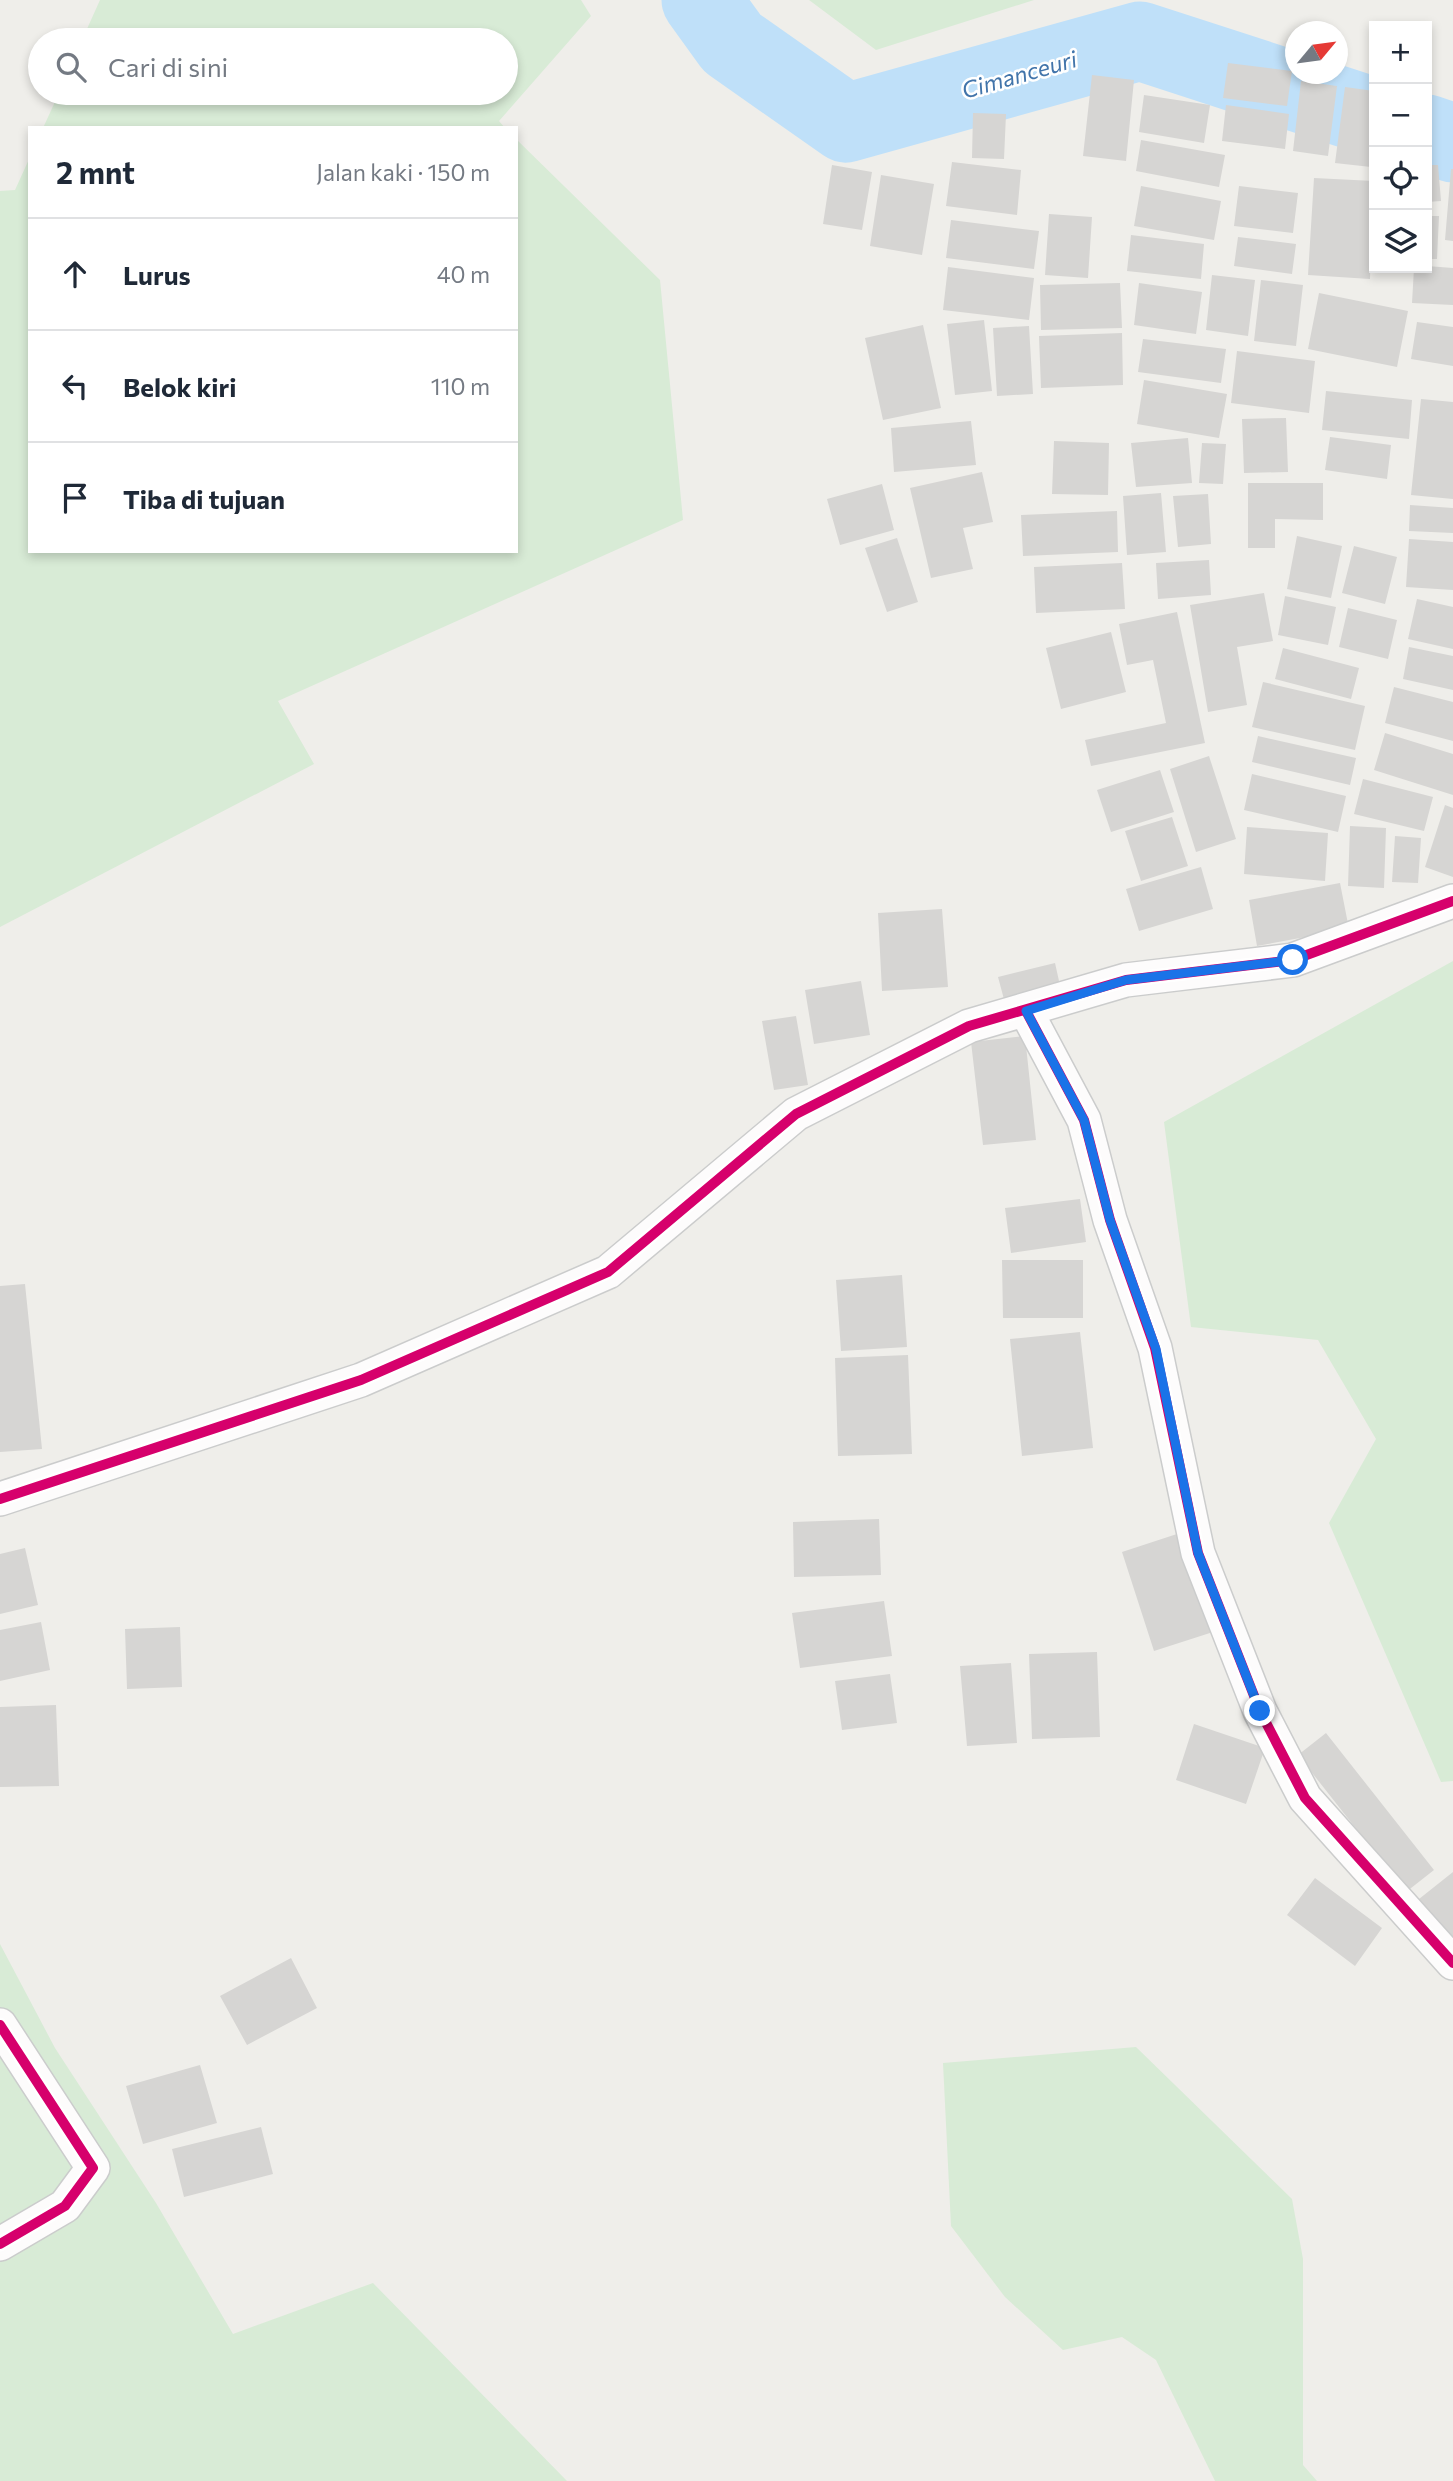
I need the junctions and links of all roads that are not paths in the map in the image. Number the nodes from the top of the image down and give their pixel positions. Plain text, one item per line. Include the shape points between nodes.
1 (1453, 901) edge
2 (1026, 1011) junction
3 (0, 1499) edge
4 (1453, 1964) edge
5 (0, 2025) edge
6 (0, 2244) edge

1 - 2 street via 1293,960 1126,980
2 - 3 street via 969,1026 796,1114 608,1272 361,1380
2 - 4 street via 1084,1120 1110,1220 1156,1349 1198,1553 1260,1711 1305,1798
5 - 6 street via 93,2168 65,2206

